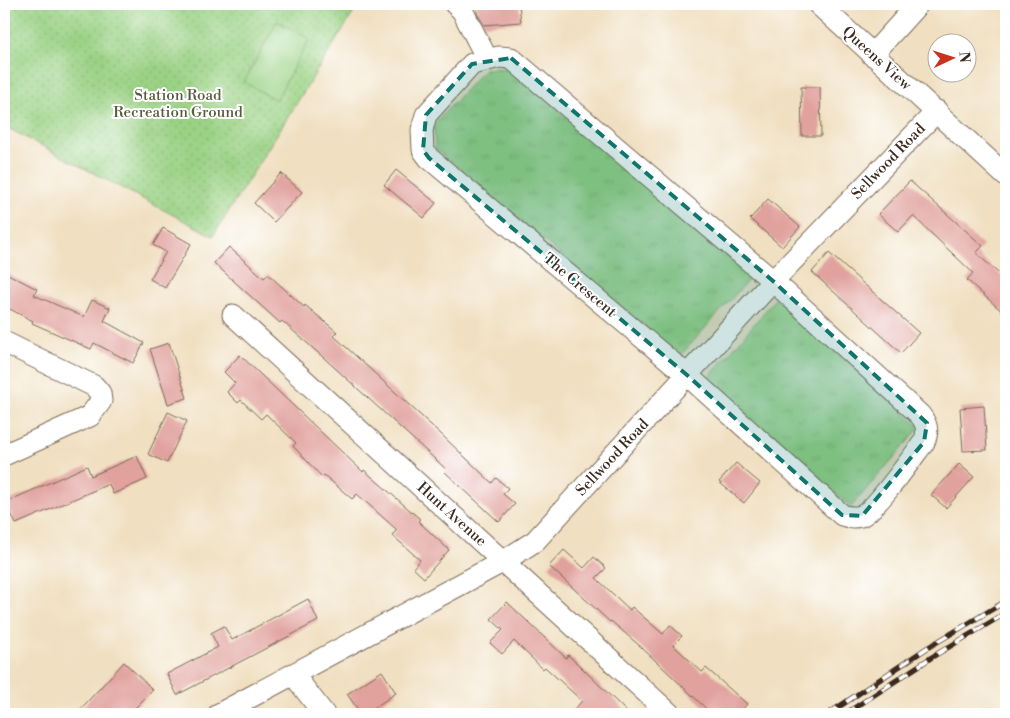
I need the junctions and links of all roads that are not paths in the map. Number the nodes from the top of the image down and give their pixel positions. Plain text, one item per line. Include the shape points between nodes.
1 (456, 4) edge
2 (818, 4) edge
3 (918, 4) edge
4 (872, 55) junction
5 (487, 59) junction
6 (937, 111) junction
7 (1006, 176) edge
8 (773, 281) junction
9 (233, 315) dead end
10 (4, 342) edge
11 (687, 376) junction
12 (4, 455) edge
13 (504, 562) junction
14 (293, 674) junction
15 (218, 714) edge
16 (324, 714) edge
17 (670, 714) edge

1 - 5 street
2 - 4 street, Queens View
3 - 4 street
4 - 6 street, Queens View
5 - 8 street, The Crescent via 511,58
5 - 11 street, The Crescent via 472,64 426,115 422,130 423,150
6 - 7 street, Queens View
6 - 8 street, Sellwood Road
8 - 11 street, Sellwood Road
8 - 11 street, The Crescent via 927,423 928,434 924,442 873,506 862,516 842,515
9 - 13 street, Hunt Avenue
10 - 12 street via 94,386 108,400 90,416
11 - 13 street, Sellwood Road via 535,541
13 - 14 street, Sellwood Road
13 - 17 street, Hunt Avenue
14 - 15 street, Sellwood Road
14 - 16 street

